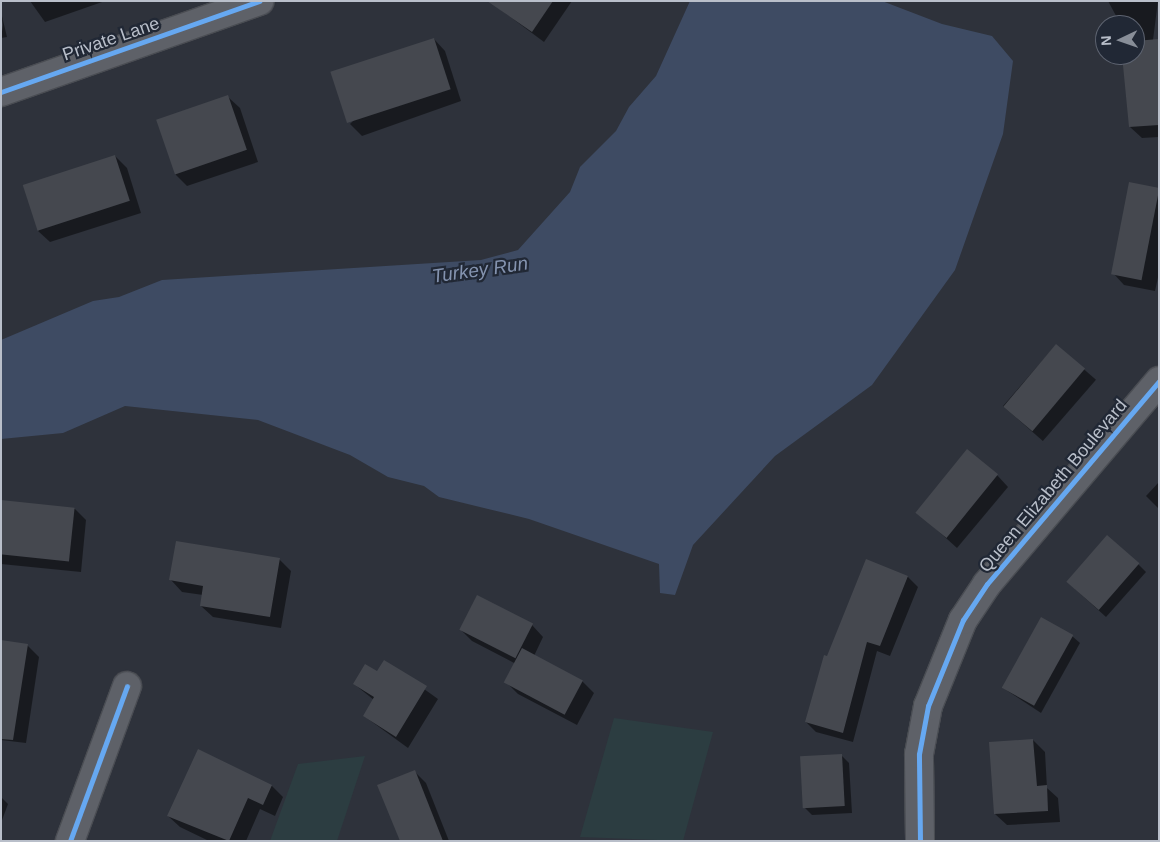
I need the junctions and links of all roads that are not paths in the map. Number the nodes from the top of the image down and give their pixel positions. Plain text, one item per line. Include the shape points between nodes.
1 (259, 1) edge
2 (1, 92) edge
3 (1159, 381) edge
4 (127, 686) dead end
5 (70, 841) edge
6 (920, 841) edge

1 - 2 street, Private Lane
3 - 6 street, Queen Elizabeth Boulevard via 987,584 963,620 928,706 919,754
4 - 5 street

